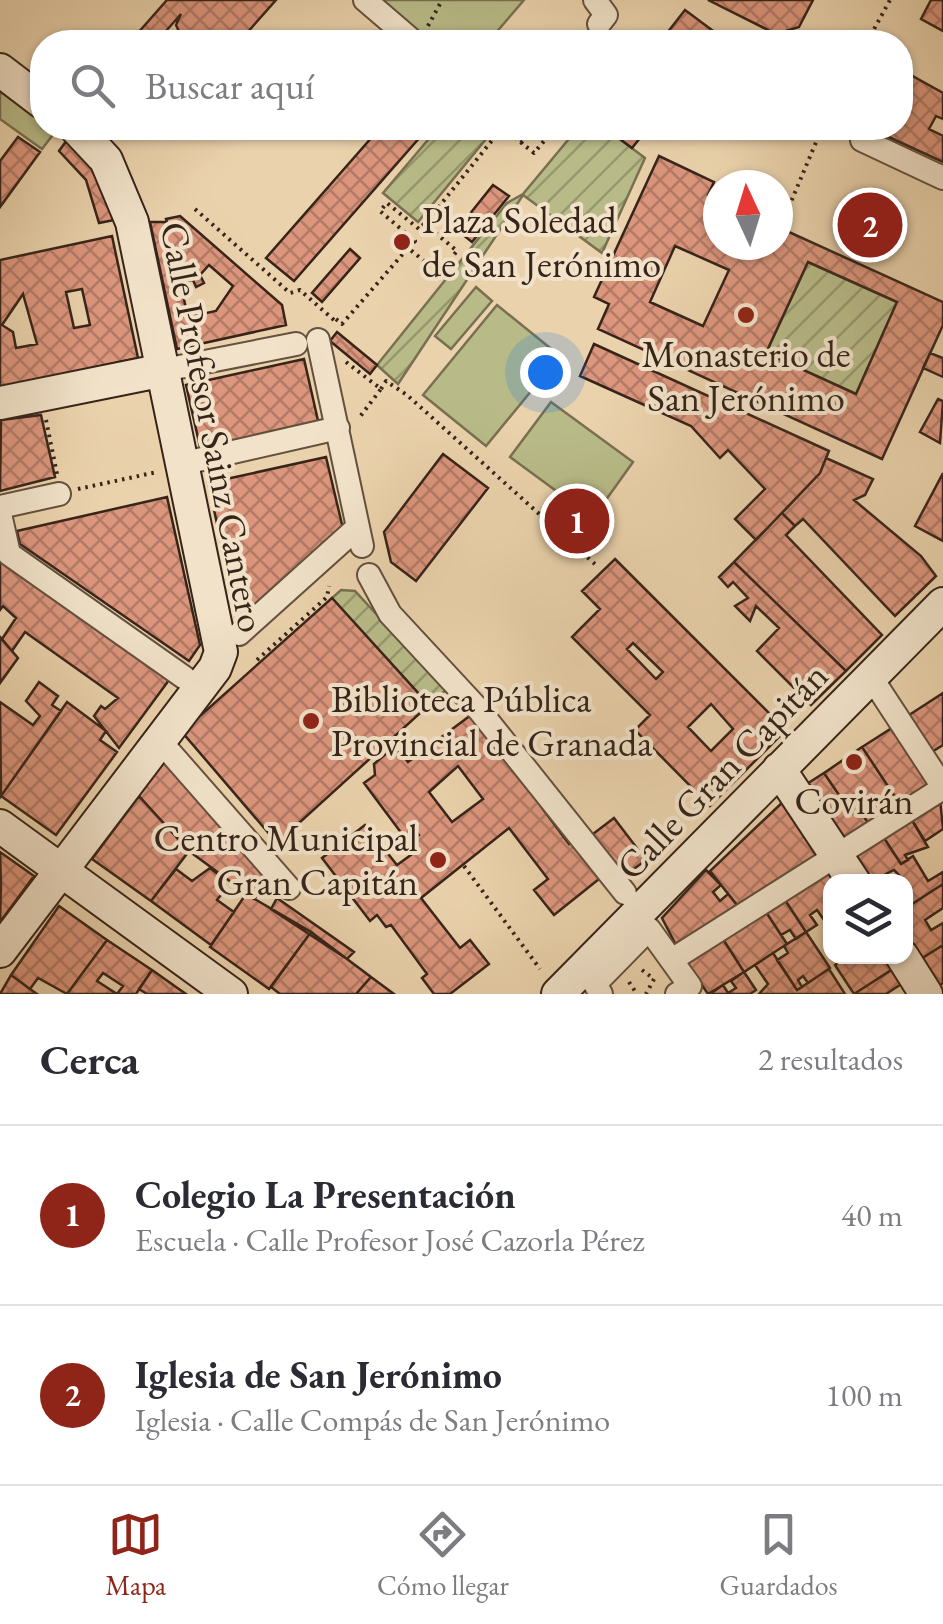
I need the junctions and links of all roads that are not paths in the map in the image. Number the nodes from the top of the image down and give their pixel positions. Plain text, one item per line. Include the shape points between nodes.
1 (366, 0) edge
2 (595, 0) edge
3 (599, 24) dead end
4 (404, 30) edge
5 (0, 70) edge
6 (30, 93) edge
7 (87, 140) edge
8 (862, 140) dead end
9 (943, 178) edge
10 (164, 370) junction
11 (0, 404) edge
12 (338, 428) junction
13 (198, 460) dead end
14 (60, 493) road end
15 (0, 510) edge
16 (369, 575) dead end
17 (943, 604) edge
18 (239, 634) dead end
19 (871, 677) junction
20 (185, 678) dead end
21 (160, 741) junction
22 (779, 769) junction
23 (943, 787) edge
24 (0, 826) edge
25 (845, 868) edge
26 (60, 869) junction
27 (289, 888) dead end
28 (635, 900) junction
29 (0, 951) edge
30 (678, 956) junction
31 (907, 964) edge
32 (572, 986) edge
33 (690, 992) edge
34 (231, 994) edge
35 (926, 994) edge

1 - 4 street
2 - 3 street via 606,15
5 - 6 street
7 - 10 street, Calle Profesor Sainz Cantero via 125,196
8 - 9 street
10 - 11 street
10 - 12 street via 315,337
10 - 21 street, Calle Profesor Sainz Cantero via 221,652
12 - 13 street
12 - 18 street via 360,536
14 - 15 street
15 - 20 street via 9,554
16 - 28 street via 390,614
17 - 19 street, Calle Gran Capitán
19 - 22 street, Calle Gran Capitán
19 - 23 street
21 - 26 street, Calle Profesor Sainz Cantero
21 - 27 street
22 - 25 street
22 - 28 street, Calle Gran Capitán
23 - 25 street
24 - 26 street
25 - 30 street
26 - 29 street, Calle Profesor Sainz Cantero
26 - 34 street
28 - 30 street
28 - 32 street, Calle Gran Capitán
30 - 33 street
31 - 35 street
32 - 33 street via 595,984 649,929

